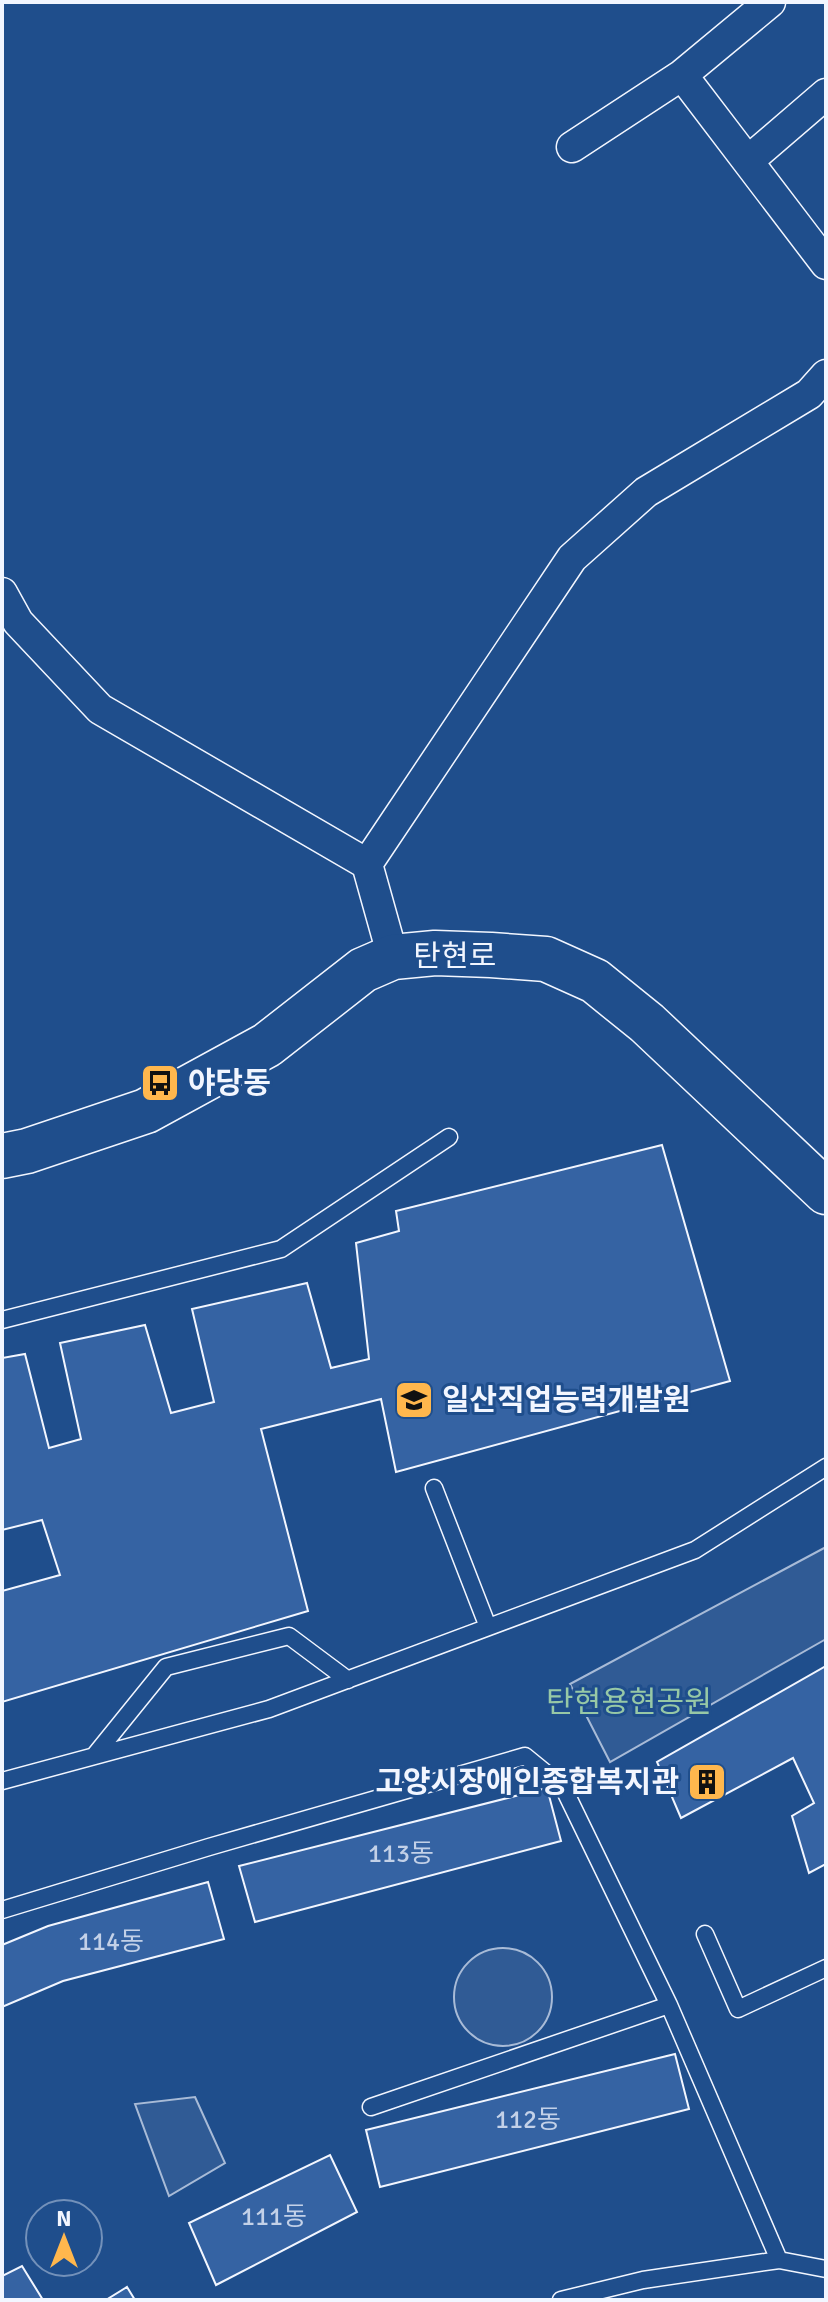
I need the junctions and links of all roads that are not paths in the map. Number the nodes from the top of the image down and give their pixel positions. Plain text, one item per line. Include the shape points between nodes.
1 (770, 2) edge
2 (682, 75) junction
3 (826, 94) edge
4 (572, 147) dead end
5 (748, 161) junction
6 (826, 264) edge
7 (826, 375) edge
8 (2, 593) edge
9 (367, 864) junction
10 (393, 957) junction
11 (449, 1137) dead end
12 (2, 1156) edge
13 (826, 1192) edge
14 (2, 1320) edge
15 (826, 1467) edge
16 (434, 1488) dead end
17 (488, 1627) junction
18 (348, 1680) junction
19 (94, 1756) junction
20 (2, 1781) edge
21 (2, 1910) edge
22 (705, 1934) dead end
23 (826, 1968) edge
24 (669, 2005) junction
25 (371, 2107) dead end
26 (779, 2260) junction
27 (826, 2269) edge
28 (561, 2300) edge

1 - 2 street
2 - 4 street
2 - 5 street
3 - 5 street
5 - 6 street
7 - 9 street via 809,394 646,492 572,558
8 - 9 street via 18,622 100,709
9 - 10 street
10 - 12 main road, 탄현로 via 363,970 267,1045 146,1111
10 - 13 main road, 탄현로 via 435,953 546,959 595,981 647,1023
11 - 14 lane via 281,1249
15 - 17 lane via 695,1550
16 - 17 lane
17 - 18 lane
18 - 19 lane via 269,1709
18 - 19 lane via 289,1636 166,1667
19 - 20 lane
21 - 24 lane via 525,1756 563,1787
22 - 23 lane via 738,2009
24 - 25 lane
24 - 26 lane
26 - 27 lane
26 - 28 lane via 643,2280

